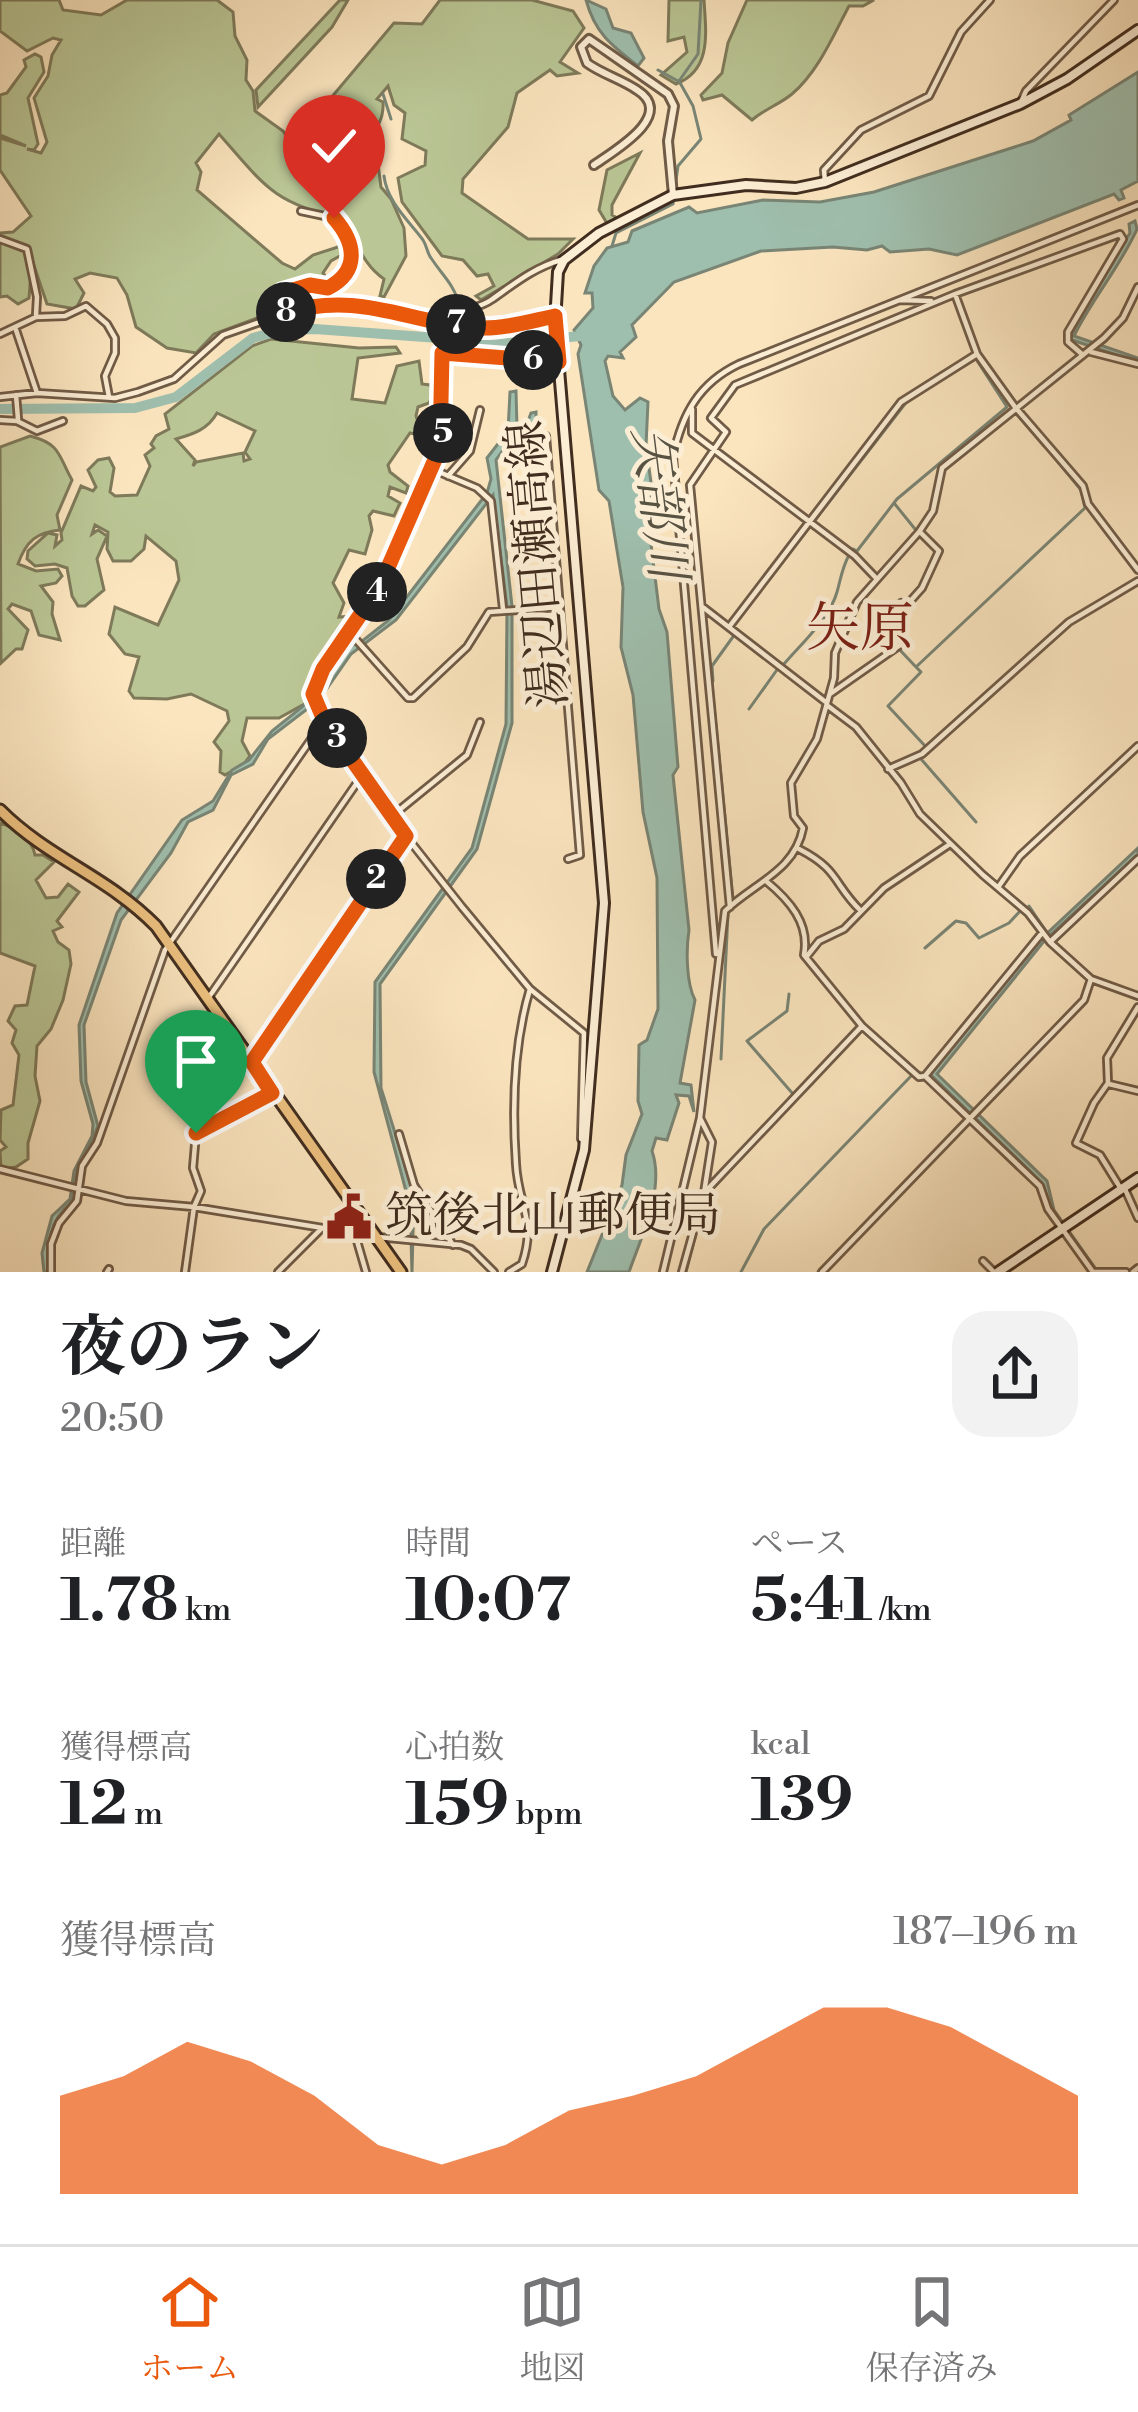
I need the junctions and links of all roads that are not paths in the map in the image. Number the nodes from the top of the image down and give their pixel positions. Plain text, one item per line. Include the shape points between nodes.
1 (990, 0) edge
2 (1114, 0) edge
3 (1138, 30) edge
4 (1020, 104) junction
5 (594, 165) dead end
6 (825, 182) junction
7 (673, 195) junction
8 (1138, 205) edge
9 (302, 211) dead end
10 (0, 239) edge
11 (564, 260) junction
12 (1138, 287) edge
13 (955, 294) junction
14 (897, 300) junction
15 (937, 301) junction
16 (283, 313) junction
17 (36, 317) junction
18 (555, 319) junction
19 (447, 322) junction
20 (16, 329) junction
21 (0, 334) edge
22 (1086, 353) junction
23 (977, 354) junction
24 (559, 362) junction
25 (1138, 364) edge
26 (37, 393) junction
27 (16, 395) junction
28 (0, 397) edge
29 (109, 398) junction
30 (692, 403) junction
31 (1015, 407) junction
32 (480, 410) dead end
33 (18, 419) junction
34 (0, 420) edge
35 (63, 421) dead end
36 (547, 436) dead end
37 (713, 448) junction
38 (432, 469) junction
39 (448, 476) junction
40 (810, 521) junction
41 (920, 532) junction
42 (1138, 570) edge
43 (878, 579) junction
44 (1138, 581) edge
45 (702, 606) junction
46 (560, 607) junction
47 (507, 609) junction
48 (729, 626) junction
49 (351, 634) junction
50 (830, 694) junction
51 (827, 704) junction
52 (324, 720) junction
53 (480, 722) dead end
54 (1138, 746) edge
55 (888, 769) junction
56 (363, 774) junction
57 (0, 810) edge
58 (392, 816) junction
59 (406, 836) junction
60 (950, 844) junction
61 (800, 849) junction
62 (568, 859) dead end
63 (1138, 859) edge
64 (766, 880) junction
65 (998, 888) junction
66 (730, 907) junction
67 (861, 911) junction
68 (1042, 933) junction
69 (1050, 942) junction
70 (169, 945) junction
71 (807, 956) junction
72 (717, 960) junction
73 (1091, 979) junction
74 (530, 989) junction
75 (1138, 996) edge
76 (207, 1000) junction
77 (1138, 1007) edge
78 (862, 1026) junction
79 (252, 1062) junction
80 (925, 1076) junction
81 (1108, 1082) junction
82 (1138, 1091) edge
83 (272, 1093) junction
84 (973, 1116) junction
85 (700, 1118) junction
86 (400, 1134) dead end
87 (584, 1150) junction
88 (0, 1169) edge
89 (1138, 1178) edge
90 (1123, 1188) junction
91 (75, 1190) junction
92 (704, 1192) junction
93 (194, 1207) junction
94 (1138, 1218) edge
95 (1064, 1228) junction
96 (321, 1229) junction
97 (355, 1234) junction
98 (378, 1238) junction
99 (453, 1245) junction
100 (983, 1262) dead end
101 (1096, 1271) edge
102 (1129, 1271) edge
103 (50, 1272) edge
104 (185, 1272) edge
105 (278, 1272) edge
106 (366, 1272) edge
107 (401, 1272) edge
108 (494, 1272) edge
109 (509, 1272) edge
110 (552, 1272) edge
111 (663, 1272) edge
112 (682, 1272) edge
113 (822, 1272) edge
114 (996, 1272) edge

1 - 6 street via 961,32 929,96 861,130 824,170
2 - 4 street
3 - 4 main road
4 - 6 main road
5 - 7 street via 645,126 649,107 642,92 586,63 580,47 589,39 668,94
6 - 7 main road
7 - 11 main road
8 - 14 street
9 - 16 street via 334,218 353,256 335,285 283,293
10 - 17 street via 27,249
11 - 18 main road, 湯辺田瀬高線
11 - 19 street
12 - 22 street via 1123,318
13 - 15 street
13 - 22 street via 1120,234 1068,332 1068,342
13 - 23 street
14 - 15 street
14 - 30 street via 721,373
15 - 37 street via 735,385 711,418 726,432
16 - 19 street via 369,305
16 - 29 street via 223,334 174,379
17 - 20 street
17 - 29 street via 86,306 106,324 116,348 105,376
18 - 19 street via 488,328
18 - 24 main road, 湯辺田瀬高線
20 - 21 street
20 - 26 street
22 - 25 street
22 - 31 street
23 - 31 street
23 - 40 street via 902,402
24 - 38 street via 442,353 443,431
24 - 87 main road, 湯辺田瀬高線 via 604,903
26 - 27 street
26 - 29 street
27 - 28 street
27 - 33 street
30 - 37 street via 692,433
30 - 72 street via 673,457
31 - 41 street via 942,468
31 - 42 street via 1083,486
32 - 39 street via 470,451
33 - 34 street
33 - 35 street via 37,431
36 - 46 street
37 - 40 street
37 - 45 street via 690,485
38 - 39 street
38 - 49 street
39 - 47 street via 491,501
40 - 43 street
40 - 48 street
41 - 43 street
41 - 50 street via 939,551 922,589 883,621 906,641
43 - 50 street via 855,606
44 - 55 street via 1069,622 922,754
45 - 48 street
45 - 66 street
46 - 47 street
46 - 62 street via 580,856
47 - 49 street via 486,616 413,698
48 - 51 street
49 - 52 street via 313,694
50 - 51 street
51 - 55 street
51 - 61 street via 790,784 803,828
52 - 56 street
52 - 70 street
53 - 58 street via 467,755
54 - 65 street via 1020,856
55 - 60 street
56 - 58 street
56 - 76 street
57 - 70 main road via 37,845 130,901
58 - 59 street
59 - 74 street
59 - 79 street
60 - 65 street
60 - 67 street
61 - 64 street
61 - 67 street via 832,870
63 - 69 street
64 - 66 street
64 - 71 street via 794,906
65 - 68 street
66 - 72 street
67 - 71 street
68 - 69 street
68 - 80 street
69 - 73 street
70 - 76 main road
70 - 91 street
71 - 78 street
72 - 85 street
73 - 75 street
73 - 84 street via 1084,1000
74 - 87 street via 584,1033
74 - 109 street via 517,1042 515,1168 530,1228 522,1264
76 - 79 main road
77 - 81 street via 1107,1058
78 - 80 street
78 - 92 street
79 - 83 main road
80 - 84 street
81 - 82 street
81 - 90 street via 1076,1143 1100,1155
83 - 93 street via 196,1133 201,1191
83 - 98 main road
84 - 95 street via 1040,1186
84 - 113 street
85 - 92 street via 712,1142
85 - 111 street
86 - 99 street via 414,1186
87 - 110 main road, 湯辺田瀬高線
88 - 91 street
89 - 90 main road
90 - 94 street
90 - 95 main road
91 - 93 street
91 - 103 street via 51,1244
92 - 112 street
93 - 96 street
93 - 104 street
95 - 101 street
95 - 114 main road
96 - 97 street
96 - 105 street
97 - 98 street
97 - 106 street
98 - 99 street
98 - 107 main road
99 - 108 street via 471,1249
100 - 114 street
101 - 102 street

